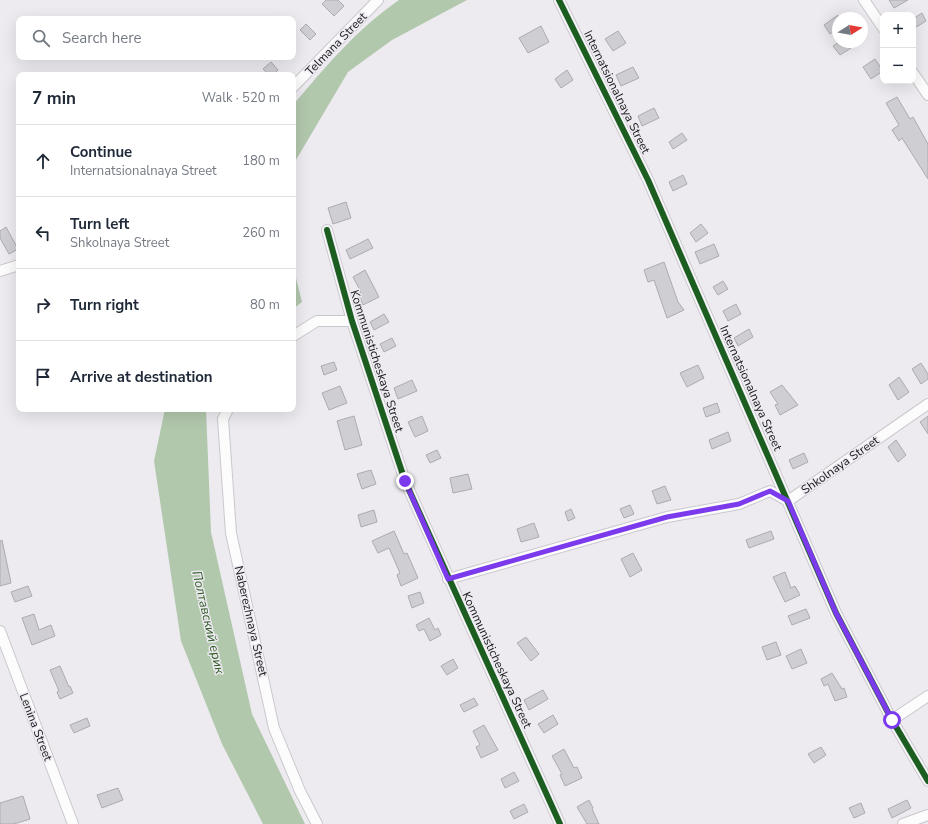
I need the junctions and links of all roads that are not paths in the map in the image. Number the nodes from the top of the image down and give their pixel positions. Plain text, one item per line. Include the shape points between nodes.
1 (378, 0) edge
2 (559, 0) edge
3 (864, 0) edge
4 (880, 24) edge
5 (916, 77) edge
6 (296, 85) edge
7 (928, 95) edge
8 (327, 230) dead end
9 (16, 266) edge
10 (0, 271) edge
11 (352, 321) junction
12 (296, 334) edge
13 (928, 404) edge
14 (226, 412) edge
15 (788, 501) junction
16 (448, 579) junction
17 (0, 631) edge
18 (928, 696) edge
19 (892, 720) junction
20 (928, 782) edge
21 (928, 815) edge
22 (73, 824) edge
23 (317, 824) edge
24 (560, 824) edge
25 (903, 824) edge

1 - 6 street, Telmana Street
2 - 15 street, Internatsionalnaya Street via 648,180
3 - 4 street
5 - 7 street
8 - 11 street, Kommunisticheskaya Street
9 - 10 street
11 - 12 street via 317,321
11 - 16 street, Kommunisticheskaya Street via 405,481
13 - 15 street, Shkolnaya Street
14 - 23 street, Naberezhnaya Street via 223,419 231,533 274,728 300,791
15 - 16 street, Shkolnaya Street via 770,491 739,504 667,517
15 - 19 street, Internatsionalnaya Street via 836,613
16 - 24 street, Kommunisticheskaya Street
17 - 22 street, Lenina Street
18 - 19 street
19 - 20 street, Internatsionalnaya Street
21 - 25 street

